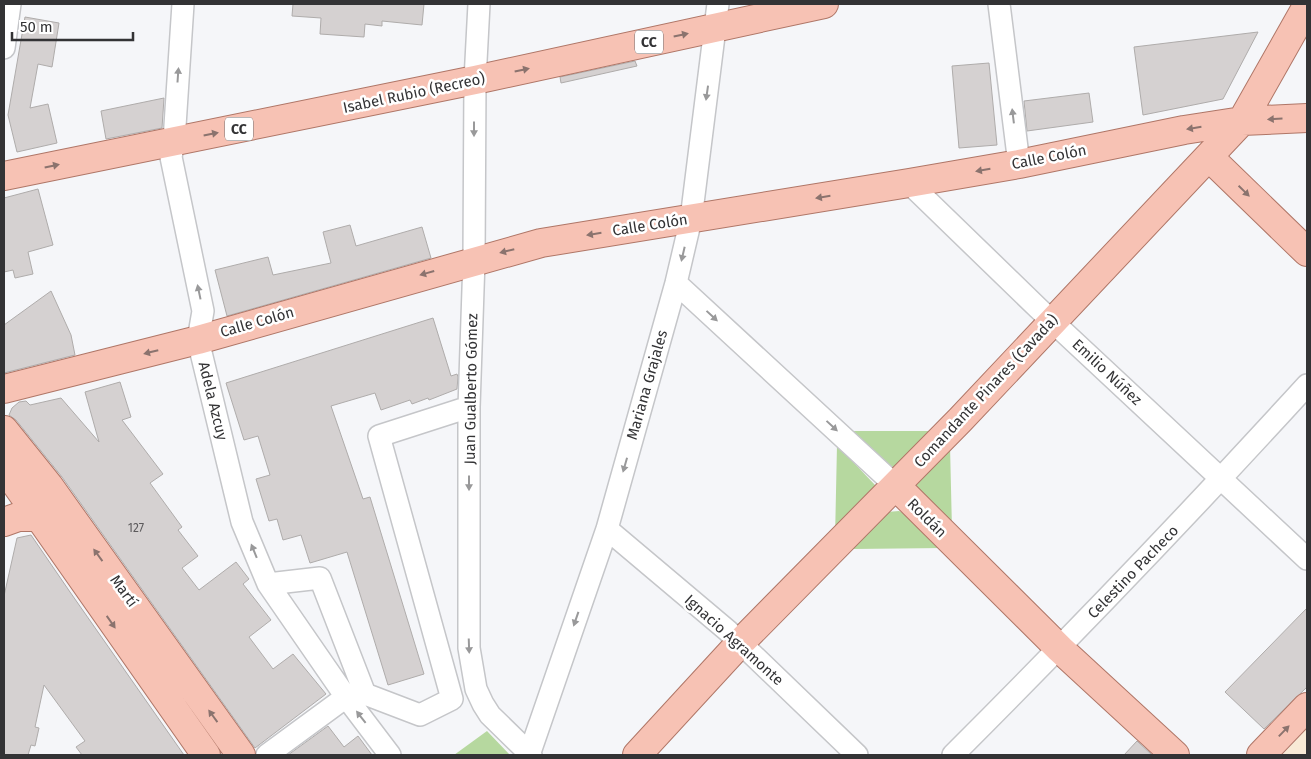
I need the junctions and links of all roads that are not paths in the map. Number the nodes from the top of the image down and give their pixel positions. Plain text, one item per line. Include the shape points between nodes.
1 (10, 4) edge
2 (183, 4) edge
3 (479, 4) edge
4 (824, 4) edge
5 (999, 4) edge
6 (1307, 6) edge
7 (717, 16) edge
8 (4, 48) edge
9 (474, 80) junction
10 (1307, 118) edge
11 (1242, 121) junction
12 (174, 141) junction
13 (1209, 157) junction
14 (1019, 164) junction
15 (4, 176) edge
16 (909, 183) junction
17 (691, 219) junction
18 (1307, 252) edge
19 (474, 260) junction
20 (676, 283) junction
21 (1052, 321) junction
22 (198, 340) junction
23 (1307, 385) edge
24 (4, 389) edge
25 (469, 407) junction
26 (4, 430) edge
27 (1222, 479) junction
28 (8, 483) edge
29 (49, 486) junction
30 (896, 486) junction
31 (36, 517) junction
32 (4, 522) edge
33 (607, 529) junction
34 (1307, 559) edge
35 (268, 584) junction
36 (740, 643) junction
37 (1060, 649) junction
38 (346, 697) junction
39 (452, 699) junction
40 (1307, 707) edge
41 (490, 714) junction
42 (206, 755) edge
43 (241, 755) edge
44 (267, 755) edge
45 (390, 755) edge
46 (530, 755) edge
47 (637, 755) edge
48 (857, 755) edge
49 (953, 755) edge
50 (1175, 755) edge
51 (1261, 755) edge

1 - 8 street
12 -> 2 street, Adela Azcuy
3 - 9 street, Juan Gualberto Gómez
4 - 7 main road, Isabel Rubio (Recreo) / CC
14 -> 5 street
6 - 11 main road, Comandante Pinares (Cavada)
9 -> 7 main road, Isabel Rubio (Recreo) / CC
7 -> 17 street, Mariana Grajales
12 -> 9 main road, Isabel Rubio (Recreo) / CC
9 -> 19 street, Juan Gualberto Gómez
10 -> 11 main road, Calle Colón
11 - 13 main road, Comandante Pinares (Cavada)
11 -> 14 main road, Calle Colón
15 -> 12 main road, Isabel Rubio (Recreo) / CC
22 -> 12 street, Adela Azcuy via 203,311 171,158
13 -> 18 main road
13 - 21 main road, Comandante Pinares (Cavada)
14 -> 16 main road, Calle Colón
16 -> 17 main road, Calle Colón
16 - 21 street, Emilio Núñez
17 -> 19 main road, Calle Colón via 541,243
17 -> 20 street, Mariana Grajales
19 -> 22 main road, Calle Colón
19 - 25 street, Juan Gualberto Gómez
20 -> 30 street, Roldán
20 -> 33 street, Mariana Grajales
21 - 27 street, Emilio Núñez
21 - 30 main road, Comandante Pinares (Cavada)
22 -> 24 main road, Calle Colón
35 -> 22 street, Adela Azcuy via 242,522
23 - 27 street, Celestino Pacheco
25 - 39 street via 379,436
25 -> 41 street, Juan Gualberto Gómez via 469,648 476,689
26 - 29 main road, Martí
27 - 34 street, Emilio Núñez
27 - 37 street, Celestino Pacheco
28 - 29 main road
28 - 31 main road, Martí
43 -> 29 main road, Martí
30 - 36 main road, Comandante Pinares (Cavada)
30 - 37 main road, Roldán
31 - 32 main road via 18,516
31 -> 42 main road, Martí
33 - 36 street, Ignacio Agramonte
33 -> 46 street, Mariana Grajales
35 - 38 street, Adela Azcuy
35 - 39 street via 320,578 365,694 420,715
36 - 47 main road, Comandante Pinares (Cavada)
36 - 48 street, Ignacio Agramonte
37 - 49 street, Celestino Pacheco
37 - 50 main road, Roldán
38 - 44 street
45 -> 38 street, Adela Azcuy
39 - 41 street
51 -> 40 main road
41 - 46 street, Juan Gualberto Gómez

